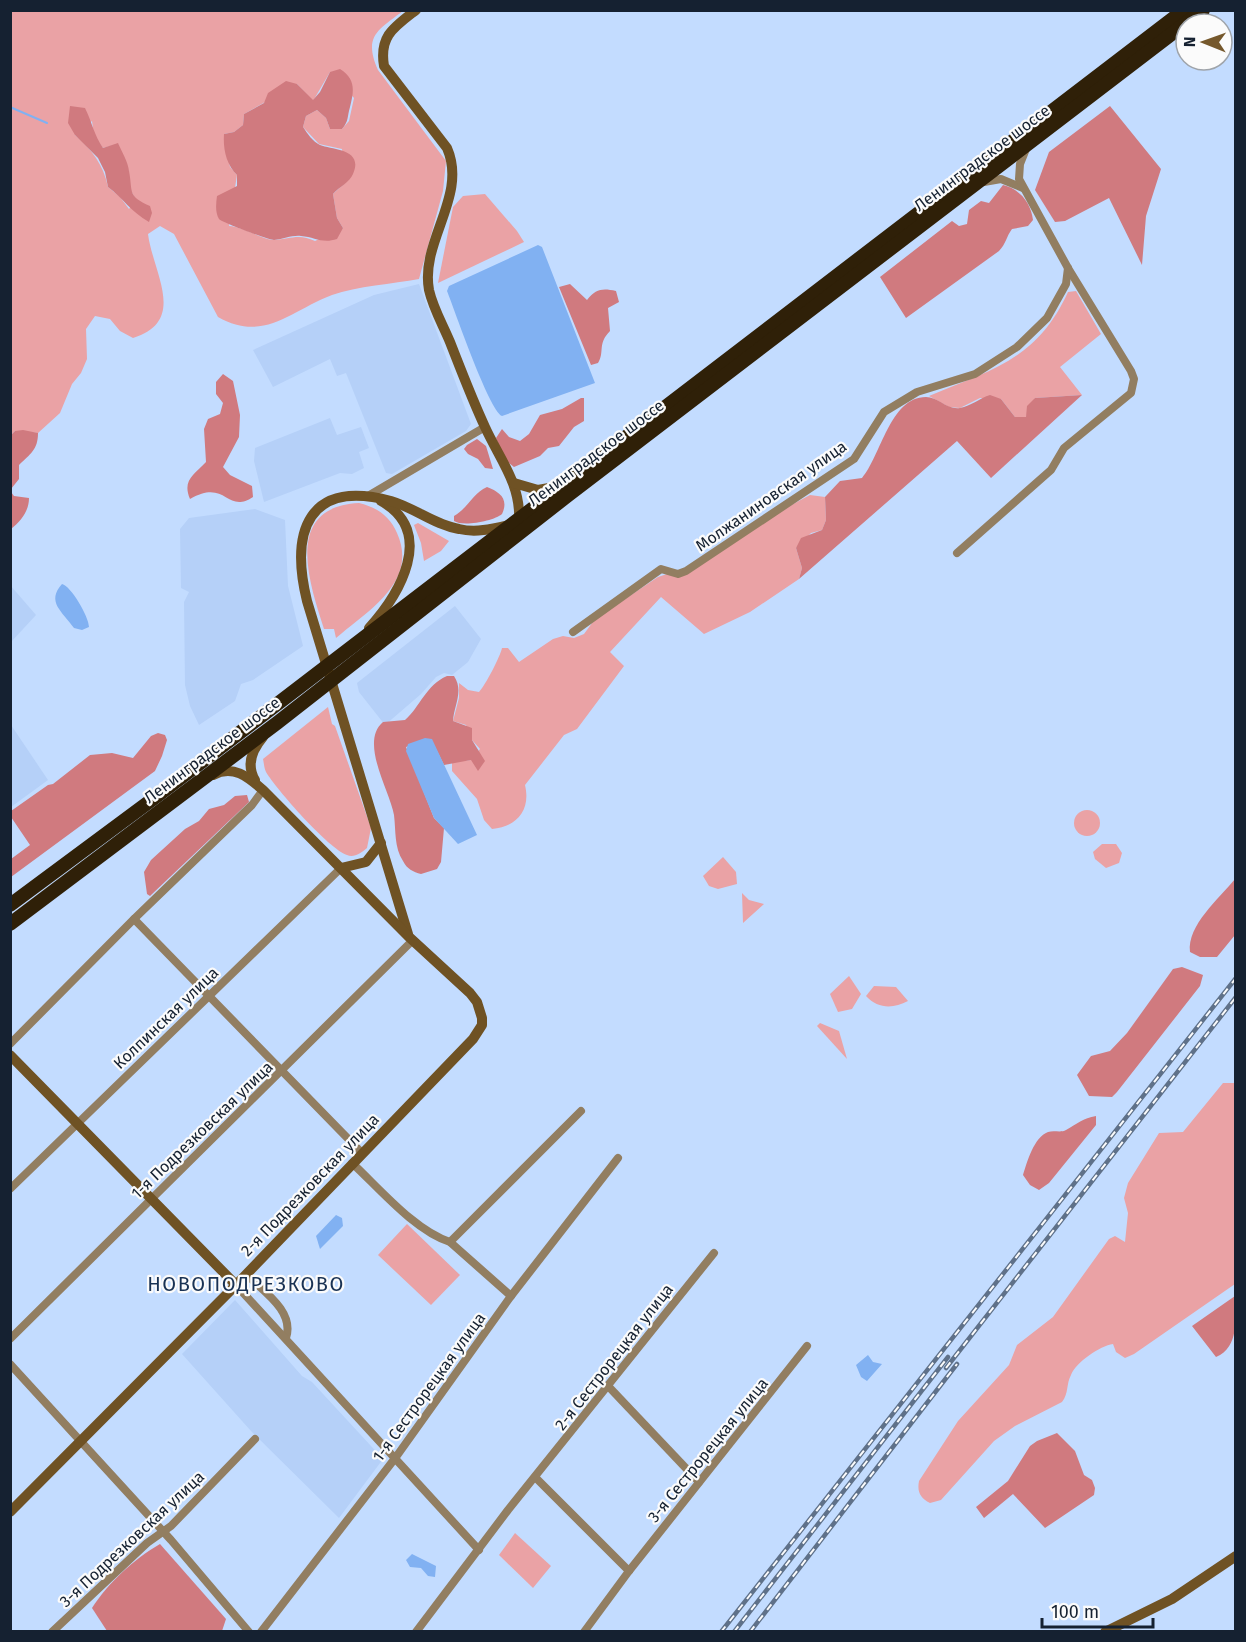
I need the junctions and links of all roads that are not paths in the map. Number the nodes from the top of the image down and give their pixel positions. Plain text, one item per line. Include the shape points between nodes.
1 (416, 10) edge
2 (1184, 10) edge
3 (1203, 10) edge
4 (1031, 141) junction
5 (971, 188) junction
6 (1024, 189) junction
7 (1068, 268) junction
8 (485, 427) junction
9 (514, 483) junction
10 (564, 485) junction
11 (372, 497) junction
12 (517, 522) junction
13 (957, 553) dead end
14 (573, 632) dead end
15 (351, 648) junction
16 (277, 723) junction
17 (199, 782) junction
18 (263, 790) junction
19 (381, 843) junction
20 (341, 868) junction
21 (10, 905) edge
22 (134, 919) junction
23 (10, 924) edge
24 (410, 938) junction
25 (207, 997) junction
26 (10, 1044) edge
27 (10, 1055) edge
28 (281, 1071) junction
29 (581, 1111) dead end
30 (78, 1124) junction
31 (362, 1153) junction
32 (618, 1158) dead end
33 (352, 1163) junction
34 (10, 1190) edge
35 (150, 1199) junction
36 (450, 1242) junction
37 (714, 1253) dead end
38 (246, 1274) junction
39 (236, 1285) junction
40 (511, 1296) junction
41 (286, 1338) junction
42 (10, 1339) edge
43 (807, 1346) dead end
44 (10, 1364) edge
45 (609, 1387) junction
46 (255, 1440) dead end
47 (81, 1442) junction
48 (396, 1457) junction
49 (536, 1478) junction
50 (699, 1482) junction
51 (10, 1512) edge
52 (162, 1533) junction
53 (479, 1550) junction
54 (1236, 1556) edge
55 (629, 1571) junction
56 (52, 1632) edge
57 (249, 1632) edge
58 (261, 1632) edge
59 (416, 1632) edge
60 (584, 1632) edge
61 (1105, 1632) edge

1 - 8 street via 388,34 381,50 384,66 447,148 453,163 452,185 430,266 429,291
2 - 10 highway, Ленинградское шоссе
3 - 4 highway, Ленинградское шоссе
4 - 5 highway, Ленинградское шоссе
4 - 6 street via 1020,164 1019,179
5 - 6 street via 1001,178
5 - 16 highway, Ленинградское шоссе
6 - 7 street
7 - 13 street via 1131,371 1131,393 1064,448 1050,470
7 - 14 street, Молжаниновская улица via 1066,284 1047,318 1017,347 975,374 917,392 884,412 854,459 686,571 678,574 661,569
8 - 9 street
8 - 11 street
9 - 10 street via 538,490
9 - 12 street via 519,506
10 - 12 highway, Ленинградское шоссе
11 - 12 street via 400,504 458,529 489,530
11 - 15 street via 394,512 404,525 409,545 408,567 391,602
11 - 19 street via 348,496 316,510 303,530 300,568
12 - 15 highway, Ленинградское шоссе
15 - 21 highway, Ленинградское шоссе
16 - 17 highway, Ленинградское шоссе
16 - 18 street via 251,758 251,773
17 - 18 street via 217,772 235,771
17 - 23 highway, Ленинградское шоссе
18 - 20 street
18 - 22 street
19 - 20 street via 366,862
19 - 24 street
20 - 24 street
20 - 25 street, Колпинская улица
22 - 25 street
22 - 26 street
24 - 28 street, 1-я Подрезковская улица
24 - 31 street, 2-я Подрезковская улица via 477,1002 482,1017 478,1032
25 - 28 street
25 - 30 street, Колпинская улица
27 - 30 street
28 - 31 street
28 - 35 street, 1-я Подрезковская улица
29 - 36 street
30 - 34 street, Колпинская улица
30 - 35 street
31 - 33 street, 2-я Подрезковская улица
32 - 40 street, 1-я Сестрорецкая улица
33 - 36 street via 423,1228
33 - 38 street, 2-я Подрезковская улица
35 - 39 street
35 - 42 street, 1-я Подрезковская улица
36 - 40 street
37 - 45 street, 2-я Сестрорецкая улица
38 - 39 street, 2-я Подрезковская улица
38 - 41 street via 286,1317
39 - 41 street
39 - 47 street, 2-я Подрезковская улица
40 - 48 street, 1-я Сестрорецкая улица
41 - 48 street
43 - 50 street, 3-я Сестрорецкая улица
44 - 47 street
45 - 49 street, 2-я Сестрорецкая улица
45 - 50 street
46 - 52 street, 3-я Подрезковская улица
47 - 51 street, 2-я Подрезковская улица
47 - 52 street
48 - 53 street
48 - 58 street, 1-я Сестрорецкая улица
49 - 53 street, 2-я Сестрорецкая улица
49 - 55 street
50 - 55 street, 3-я Сестрорецкая улица
52 - 56 street, 3-я Подрезковская улица
52 - 57 street
53 - 59 street, 2-я Сестрорецкая улица
54 - 61 street via 1172,1599
55 - 60 street, 3-я Сестрорецкая улица

